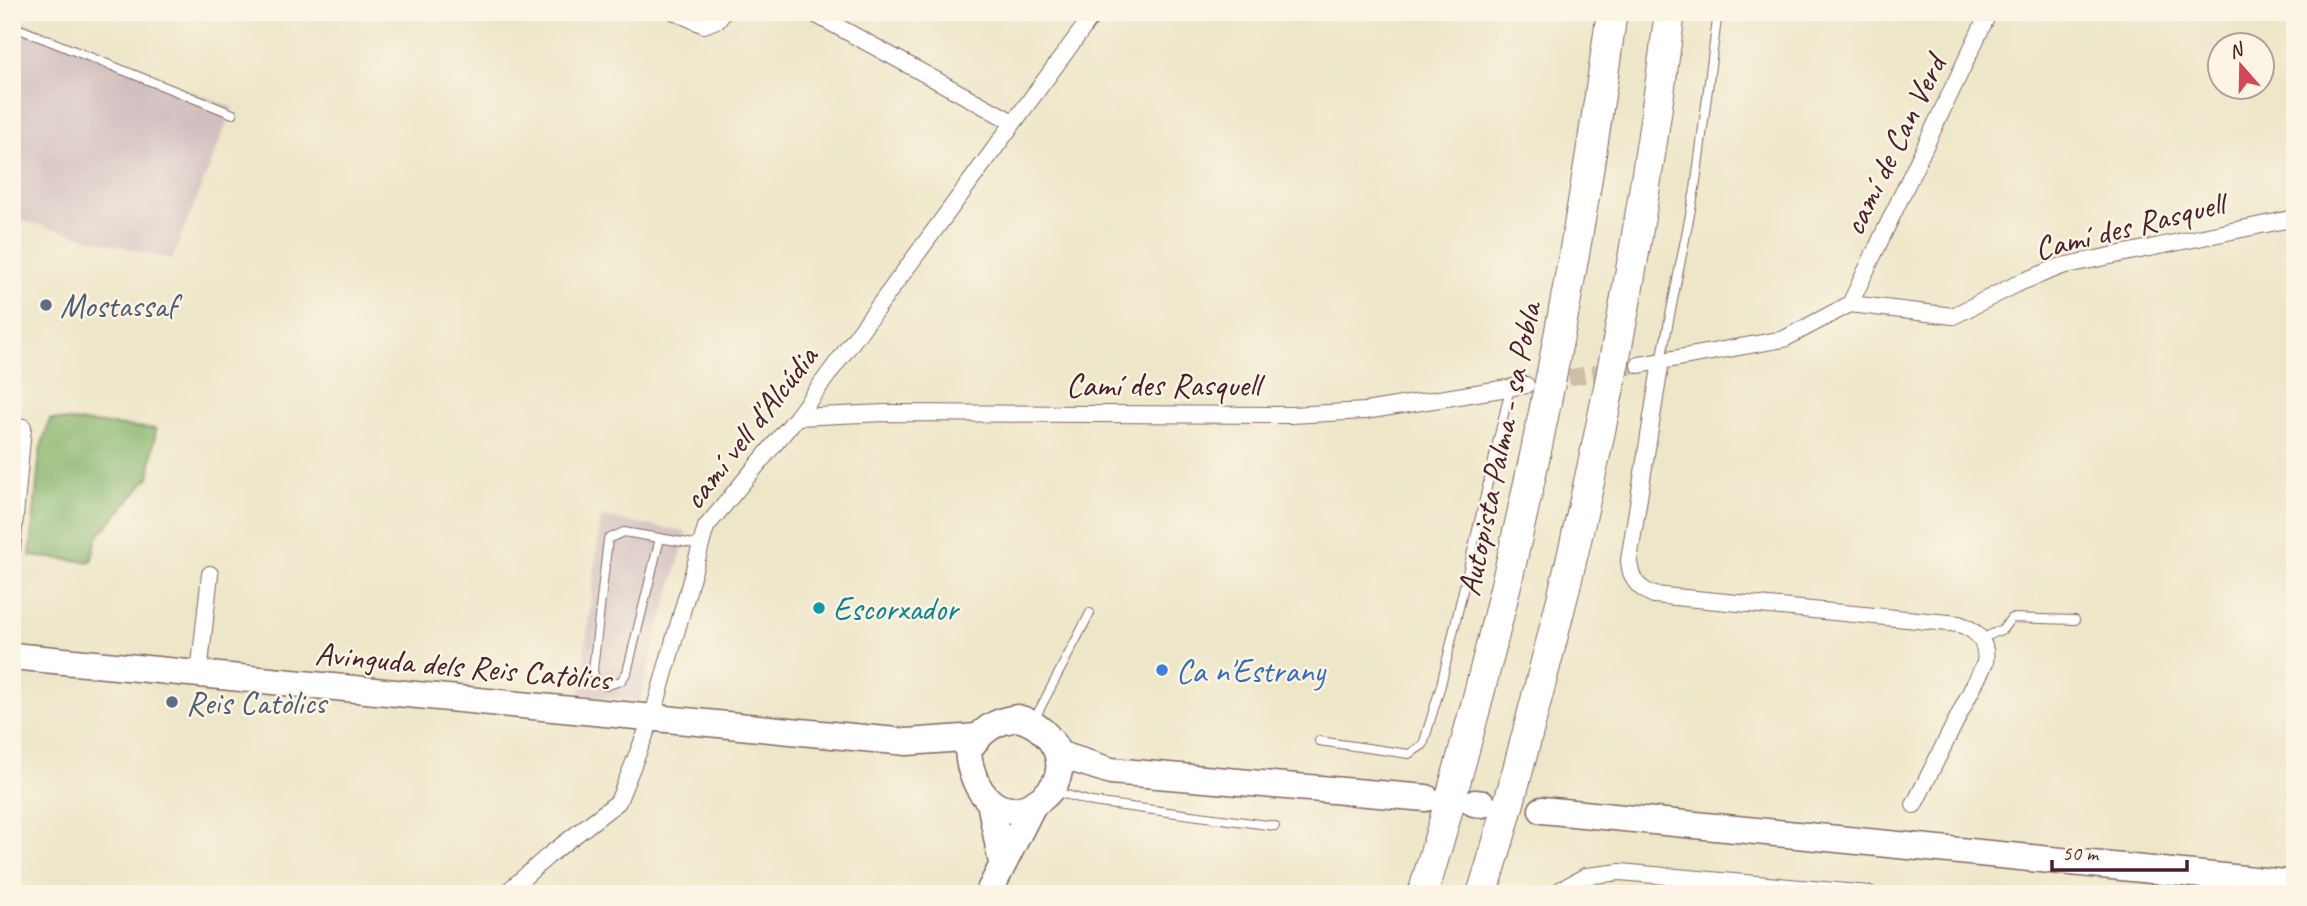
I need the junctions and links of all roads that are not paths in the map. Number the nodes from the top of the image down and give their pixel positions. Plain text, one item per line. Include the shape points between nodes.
1 (675, 12) edge
2 (723, 12) edge
3 (811, 12) edge
4 (1095, 12) edge
5 (1612, 12) edge
6 (1670, 12) edge
7 (1718, 12) edge
8 (1989, 12) edge
9 (12, 26) edge
10 (233, 114) dead end
11 (1013, 122) junction
12 (2295, 218) edge
13 (1850, 304) junction
14 (1661, 361) junction
15 (1639, 365) tunnel mouth
16 (1518, 386) joint
17 (797, 417) junction
18 (18, 426) edge
19 (660, 538) junction
20 (700, 545) junction
21 (12, 551) edge
22 (210, 573) dead end
23 (1090, 613) dead end
24 (2075, 620) dead end
25 (1982, 639) junction
26 (12, 656) edge
27 (199, 674) junction
28 (652, 718) junction
29 (1033, 722) junction
30 (977, 737) junction
31 (1319, 741) dead end
32 (916, 742) junction
33 (969, 766) junction
34 (1049, 782) junction
35 (1426, 799) dead end
36 (990, 802) junction
37 (1914, 806) dead end
38 (1542, 810) dead end
39 (1275, 826) dead end
40 (1002, 863) junction
41 (2295, 884) edge
42 (505, 894) edge
43 (988, 894) edge
44 (1423, 894) edge
45 (1482, 894) edge
46 (1553, 894) edge
47 (1869, 894) edge

1 - 2 street via 704,25 719,19
3 - 11 street
4 - 11 street, camí vell d'Alcúdia
5 - 44 highway, Autopista Palma - sa Pobla via 1569,292 1530,485 1492,649
6 - 45 highway via 1639,219 1591,470 1546,666
7 - 14 lane via 1695,189
8 - 13 street, camí de Can Verd
9 - 10 lane
11 - 17 street, camí vell d'Alcúdia
12 - 13 street, Camí des Rasquell via 2062,266 1952,316
13 - 14 street via 1784,339
14 - 15 street
14 - 25 street via 1629,560 1637,585 1654,595 1959,624
16 - 17 street, Camí des Rasquell via 1365,411 1292,415
16 - 31 lane via 1423,745 1409,754
17 - 20 street, camí vell d'Alcúdia via 706,527
18 - 21 street
19 - 19 lane via 625,532 608,539 593,670 605,686 621,681 627,671
19 - 20 lane
20 - 28 street, camí vell d'Alcúdia
22 - 27 street
23 - 29 lane
24 - 25 lane via 2011,618 2003,629
25 - 37 street via 1985,663
26 - 27 main road, Avinguda dels Reis Catòlics
27 - 28 main road, Avinguda dels Reis Catòlics
28 - 32 main road, Avinguda dels Reis Catòlics
28 - 42 street, camí vell d'Alcúdia via 618,802
29 - 30 main road via 1002,720
29 - 34 main road via 1044,730
30 - 32 main road
30 - 33 main road via 968,750
32 - 33 main road
33 - 36 main road via 979,793
34 - 35 main road via 1111,771
34 - 36 main road via 1011,808
34 - 39 lane via 1092,802
34 - 40 main road
36 - 40 main road
38 - 41 main road
40 - 43 main road
46 - 47 street via 1586,876 1620,872

